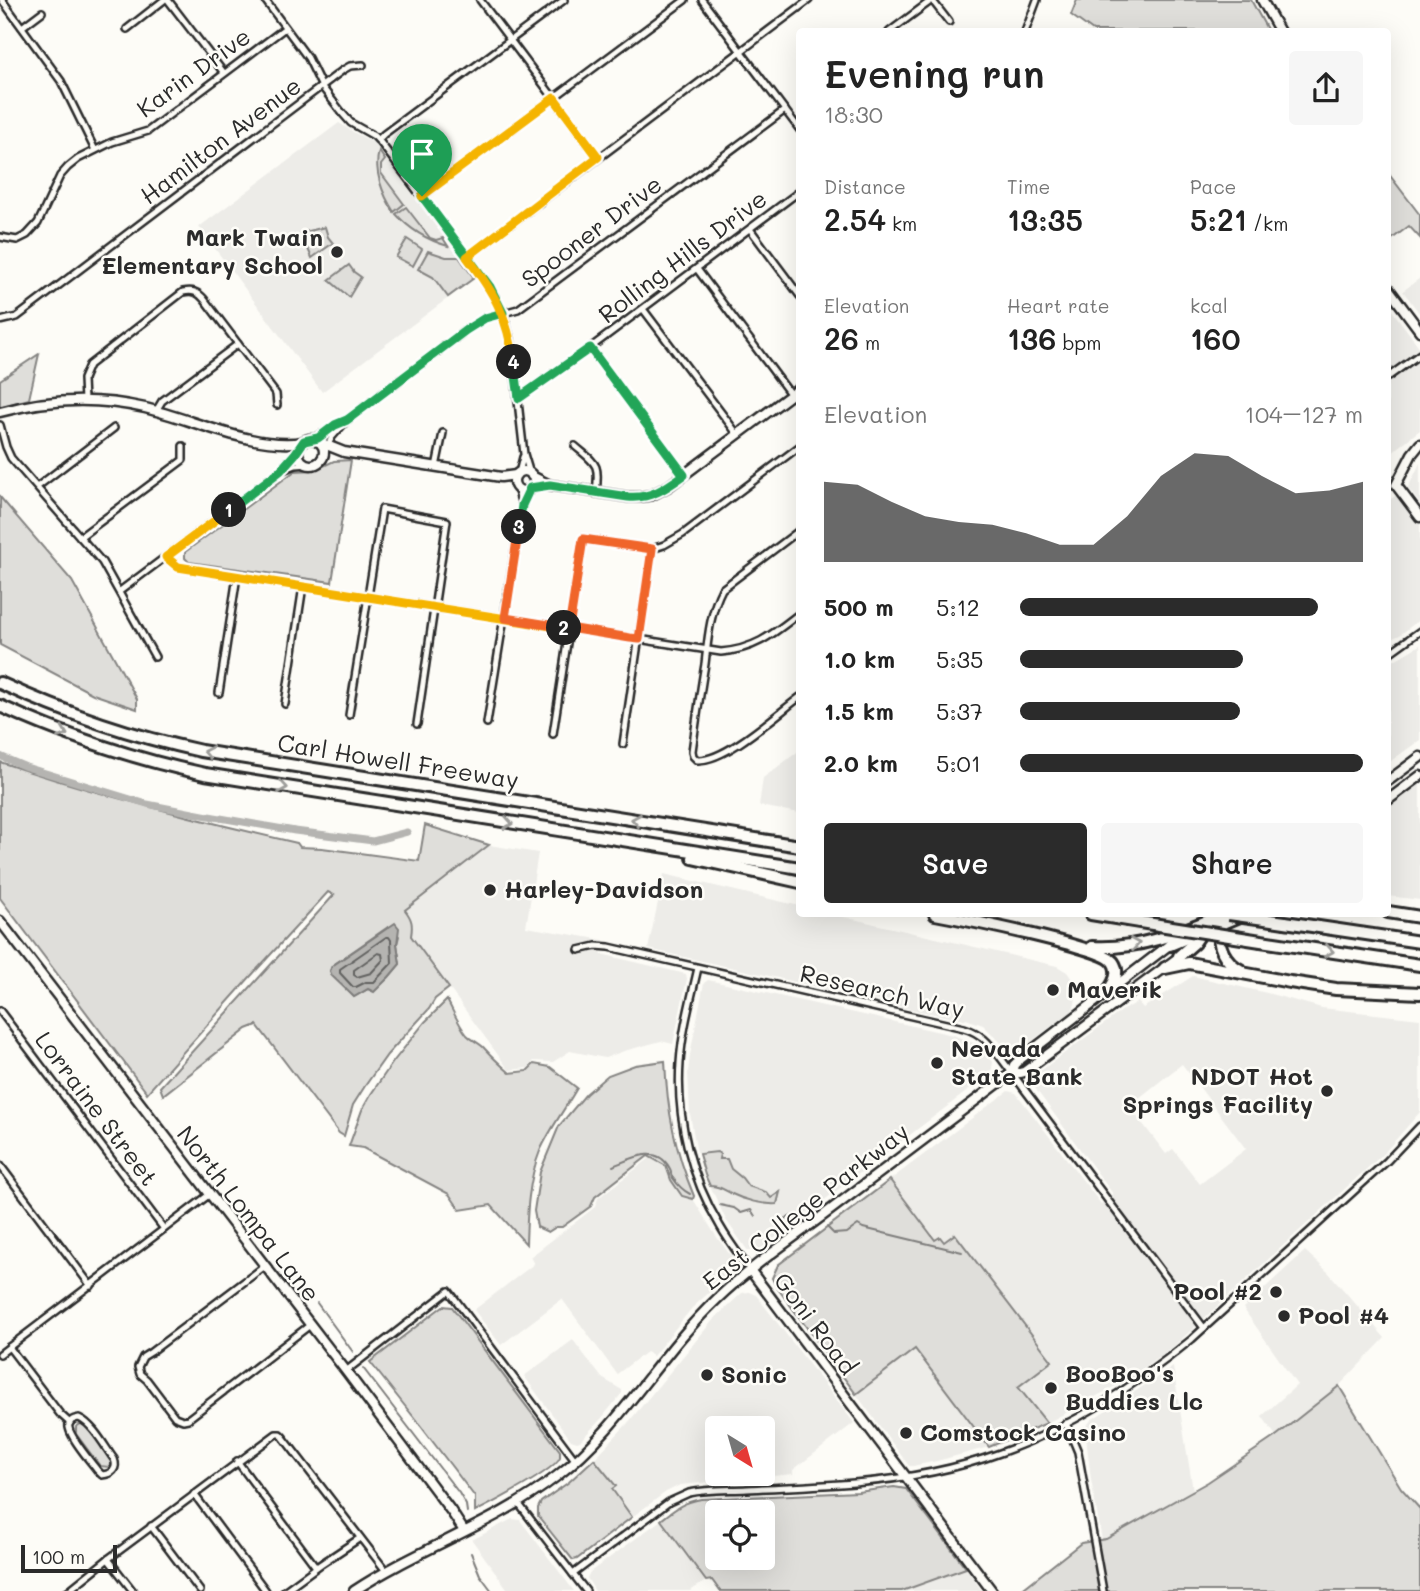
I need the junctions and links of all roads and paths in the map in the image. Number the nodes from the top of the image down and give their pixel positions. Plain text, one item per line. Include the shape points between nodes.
1 (2, 0) edge
2 (166, 0) edge
3 (265, 0) edge
4 (480, 0) edge
5 (564, 0) edge
6 (685, 0) edge
7 (702, 0) edge
8 (809, 0) edge
9 (932, 0) edge
10 (1037, 0) edge
11 (1262, 0) edge
12 (43, 12) dead end
13 (948, 22) dead end
14 (22, 27) junction
15 (285, 28) junction
16 (894, 28) edge
17 (1026, 28) edge
18 (1278, 28) edge
19 (127, 29) dead end
20 (509, 40) junction
21 (741, 51) junction
22 (363, 65) dead end
23 (224, 73) junction
24 (322, 87) junction
25 (554, 98) junction
26 (785, 110) junction
27 (796, 125) edge
28 (378, 140) junction
29 (95, 150) junction
30 (598, 157) junction
31 (796, 194) edge
32 (422, 196) junction
33 (750, 229) junction
34 (0, 237) edge
35 (467, 257) junction
36 (697, 269) junction
37 (794, 287) joint
38 (796, 290) edge
39 (1391, 292) edge
40 (643, 309) junction
41 (503, 313) junction
42 (0, 321) edge
43 (1420, 331) edge
44 (238, 344) junction
45 (590, 348) junction
46 (1420, 354) edge
47 (1391, 375) edge
48 (796, 391) edge
49 (790, 395) junction
50 (519, 398) junction
51 (84, 401) junction
52 (277, 405) dead end
53 (156, 411) junction
54 (0, 412) edge
55 (347, 420) junction
56 (0, 425) edge
57 (114, 428) dead end
58 (443, 433) dead end
59 (738, 435) junction
60 (275, 443) junction
61 (1420, 443) edge
62 (183, 446) dead end
63 (575, 446) dead end
64 (321, 448) junction
65 (796, 449) edge
66 (349, 453) junction
67 (301, 454) junction
68 (524, 454) junction
69 (436, 467) junction
70 (280, 471) junction
71 (518, 474) junction
72 (531, 475) junction
73 (684, 475) junction
74 (501, 477) junction
75 (550, 485) junction
76 (37, 487) junction
77 (516, 487) junction
78 (529, 489) junction
79 (596, 492) junction
80 (522, 505) junction
81 (1420, 517) edge
82 (796, 533) edge
83 (80, 537) junction
84 (652, 549) junction
85 (166, 557) junction
86 (237, 576) junction
87 (303, 586) junction
88 (120, 591) junction
89 (369, 596) junction
90 (434, 607) junction
91 (796, 616) edge
92 (505, 618) junction
93 (569, 628) junction
94 (1420, 631) edge
95 (639, 639) junction
96 (706, 650) junction
97 (1391, 652) edge
98 (155, 657) dead end
99 (0, 682) edge
100 (219, 693) dead end
101 (796, 700) edge
102 (285, 704) dead end
103 (0, 706) edge
104 (349, 715) dead end
105 (487, 723) dead end
106 (417, 724) dead end
107 (554, 734) dead end
108 (623, 744) dead end
109 (1420, 757) edge
110 (1402, 771) junction
111 (1391, 772) edge
112 (1420, 776) edge
113 (1391, 779) edge
114 (1391, 798) edge
115 (796, 843) edge
116 (668, 848) junction
117 (796, 867) edge
118 (796, 881) edge
119 (1391, 912) edge
120 (1420, 916) edge
121 (948, 917) edge
122 (1109, 917) edge
123 (1224, 917) edge
124 (1225, 917) edge
125 (1235, 917) edge
126 (0, 921) edge
127 (1204, 921) edge
128 (1420, 942) edge
129 (1072, 945) junction
130 (1170, 945) joint
131 (579, 950) dead end
132 (1180, 956) junction
133 (1420, 965) edge
134 (698, 968) junction
135 (1165, 968) junction
136 (1249, 974) junction
137 (1107, 992) junction
138 (1420, 993) edge
139 (0, 1010) edge
140 (1012, 1073) junction
141 (1420, 1126) edge
142 (0, 1165) edge
143 (210, 1194) junction
144 (164, 1229) junction
145 (265, 1266) junction
146 (751, 1270) junction
147 (91, 1286) junction
148 (310, 1325) junction
149 (1204, 1328) junction
150 (9, 1347) junction
151 (0, 1354) edge
152 (346, 1371) junction
153 (70, 1423) junction
154 (1066, 1423) junction
155 (237, 1461) junction
156 (576, 1461) junction
157 (906, 1476) junction
158 (194, 1494) junction
159 (518, 1503) junction
160 (151, 1526) junction
161 (464, 1531) junction
162 (360, 1538) junction
163 (108, 1559) junction
164 (316, 1567) junction
165 (386, 1571) junction
166 (573, 1574) junction
167 (70, 1589) edge
168 (133, 1591) edge
169 (200, 1591) edge
170 (267, 1591) edge
171 (284, 1591) edge
172 (354, 1591) edge
173 (586, 1591) edge
174 (992, 1591) edge
175 (1102, 1591) edge

1 - 14 street
2 - 19 street
2 - 23 street
3 - 15 street
4 - 20 street
5 - 20 street
6 - 25 street
7 - 21 street
8 - 21 street
9 - 13 street
9 - 16 street
10 - 17 street
11 - 18 street
12 - 14 street
14 - 29 street via 61,81
15 - 23 street, Karin Drive
15 - 24 street via 308,58
20 - 25 street
20 - 28 street
21 - 26 street
21 - 30 street
22 - 24 street, Hamilton Avenue via 350,66
23 - 29 street, Karin Drive via 148,131
24 - 28 street via 351,123
24 - 42 street, Hamilton Avenue via 17,317
25 - 30 street
25 - 32 street
26 - 27 street
26 - 41 street, Spooner Drive via 518,309
28 - 32 street
29 - 34 street, Karin Drive via 60,176 38,223 27,235 17,240
30 - 35 street
31 - 33 street, Rolling Hills Drive
32 - 35 street
33 - 36 street, Rolling Hills Drive
33 - 37 street
35 - 41 street
36 - 40 street, Rolling Hills Drive
36 - 49 street
37 - 38 street
39 - 43 street
40 - 45 street, Rolling Hills Drive
40 - 59 street
41 - 50 street
41 - 55 street, Spooner Drive via 466,330
44 - 51 street via 200,294 183,292 89,365 83,379
44 - 52 street via 276,394
44 - 53 street via 162,401
45 - 50 street, Rolling Hills Drive
45 - 73 street
46 - 47 street
48 - 49 street
49 - 59 street
50 - 68 street
51 - 53 street
51 - 54 street via 40,403
53 - 60 street
55 - 64 street, Spooner Drive
55 - 64 street, Spooner Drive via 320,436
56 - 76 street via 11,457
57 - 76 street
58 - 69 street
59 - 73 street
60 - 67 street
60 - 67 street
61 - 81 street via 1396,485
62 - 83 street via 183,460
63 - 79 street via 596,464
64 - 66 street
64 - 66 street via 332,456
64 - 67 street
64 - 67 street via 315,464
65 - 84 street via 683,534
66 - 69 street
67 - 70 street
67 - 70 street via 296,465
68 - 71 street
68 - 72 street
69 - 74 street
70 - 85 street
71 - 72 street
71 - 74 street
71 - 77 street
72 - 75 street
72 - 78 street
73 - 79 street via 646,497
74 - 77 street
75 - 78 street
75 - 79 street
76 - 83 street
77 - 78 street
77 - 80 street
78 - 80 street
80 - 92 street
82 - 96 street via 722,589
83 - 88 street
84 - 93 street via 583,539
84 - 95 street
85 - 86 street via 178,567
85 - 88 street
86 - 87 street
86 - 100 street
87 - 89 street
87 - 102 street
88 - 98 street
89 - 90 street
89 - 90 street via 382,509 447,521
89 - 104 street
90 - 92 street
90 - 106 street
91 - 96 street via 752,646 735,651
92 - 93 street
92 - 105 street
93 - 95 street
93 - 107 street
94 - 97 street
95 - 96 street
95 - 108 street
96 - 101 street via 692,751 695,758 727,752
115 -> 99 highway, Carl Howell Freeway via 201,751 101,724
103 -> 116 highway, Carl Howell Freeway via 100,746 190,771
109 - 110 street
110 - 111 street
110 - 113 street
112 - 114 street
116 - 117 highway, Carl Howell Freeway
116 - 118 highway
119 - 120 highway
121 - 129 highway
122 -> 133 highway, bridge
123 - 132 street, East College Parkway
124 - 136 highway via 1219,933 1223,952 1232,965
125 - 128 highway, bridge
126 - 143 street, North Lompa Lane
129 -> 127 highway via 1132,945
127 - 130 highway
127 - 132 highway via 1194,943
129 - 137 highway via 1112,961 1116,973
130 - 137 street, East College Parkway
131 - 134 street, Research Way via 603,946
132 - 135 street, East College Parkway
134 - 140 street, Research Way via 970,1030 988,1041
134 - 146 street, Goni Road via 680,1063 683,1126 704,1196
135 - 136 highway via 1189,963
135 - 140 street, East College Parkway via 1024,1072
136 - 138 highway via 1336,989
137 - 140 street, East College Parkway via 1018,1061
139 - 144 street, Lorraine Street
140 - 146 street, East College Parkway
140 - 149 street, Research Way
141 - 149 street
142 - 147 street
143 - 144 street
143 - 145 street, North Lompa Lane
144 - 147 street
145 - 148 street, North Lompa Lane
145 - 148 street via 143,1357 140,1374 175,1417 188,1419
146 - 156 street, East College Parkway via 705,1311
146 - 157 street, Goni Road
147 - 150 street
148 - 152 street, North Lompa Lane
149 - 154 street via 1127,1388
150 - 151 street
150 - 153 street
152 - 156 street via 449,1291
152 - 161 street, North Lompa Lane
153 - 153 street via 79,1418 89,1424 114,1459 113,1471 102,1475 97,1470 71,1436
154 - 157 street via 990,1457
154 - 175 street via 1078,1452
155 - 158 street
155 - 162 street via 273,1434 280,1434
155 - 164 street
156 - 159 street, East College Parkway
157 - 166 street via 688,1493
157 - 174 street, Goni Road
158 - 160 street
158 - 170 street
159 - 161 street, East College Parkway
159 - 166 street
160 - 163 street
160 - 169 street
161 - 165 street, East College Parkway
162 - 164 street
162 - 165 street
163 - 167 street
163 - 168 street
164 - 171 street
165 - 172 street, East College Parkway
166 - 173 street

